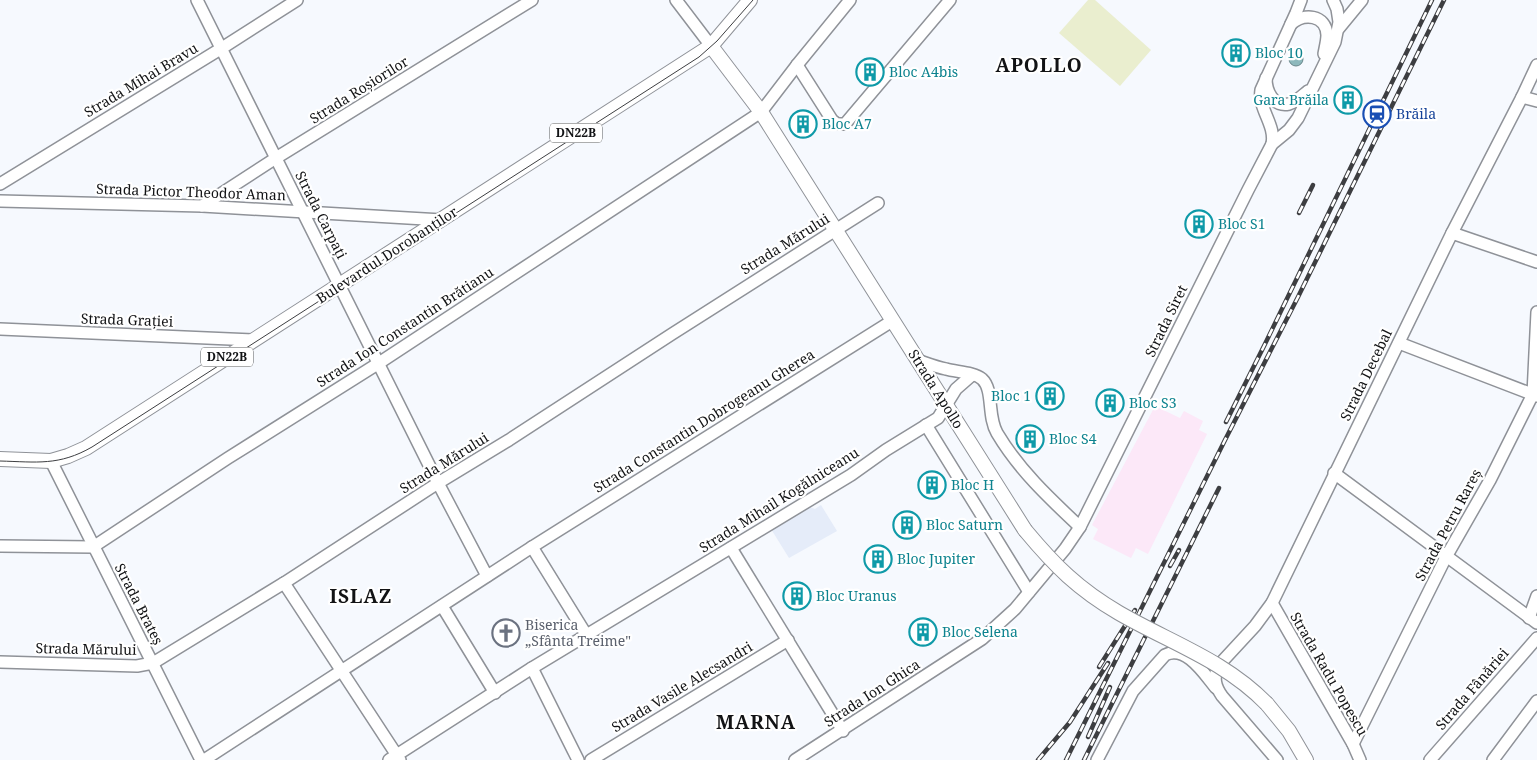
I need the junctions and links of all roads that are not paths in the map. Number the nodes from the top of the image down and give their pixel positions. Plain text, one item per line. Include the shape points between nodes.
1 (197, 0) edge
2 (297, 0) edge
3 (532, 0) edge
4 (676, 0) edge
5 (750, 0) edge
6 (850, 0) edge
7 (950, 0) edge
8 (1301, 0) edge
9 (1333, 0) edge
10 (1362, 0) edge
11 (1291, 24) junction
12 (1339, 28) junction
13 (711, 46) junction
14 (222, 48) junction
15 (797, 65) junction
16 (1537, 65) edge
17 (1322, 67) junction
18 (1266, 76) junction
19 (1311, 88) junction
20 (1522, 97) junction
21 (1537, 101) edge
22 (761, 112) junction
23 (1272, 144) junction
24 (276, 158) junction
25 (0, 184) edge
26 (0, 201) edge
27 (878, 203) dead end
28 (202, 206) junction
29 (302, 211) junction
30 (442, 220) junction
31 (836, 230) junction
32 (1452, 233) junction
33 (1537, 262) edge
34 (340, 284) junction
35 (1537, 312) edge
36 (892, 320) junction
37 (0, 329) edge
38 (253, 340) junction
39 (1399, 343) junction
40 (917, 360) junction
41 (379, 363) junction
42 (972, 375) junction
43 (1535, 395) edge
44 (946, 406) junction
45 (926, 425) junction
46 (0, 459) edge
47 (51, 460) junction
48 (1334, 473) junction
49 (438, 483) junction
50 (1080, 526) junction
51 (0, 546) edge
52 (93, 547) junction
53 (532, 547) junction
54 (731, 548) junction
55 (1446, 558) junction
56 (1050, 568) joint
57 (487, 576) junction
58 (284, 583) junction
59 (1029, 592) junction
60 (1537, 596) edge
61 (1272, 603) junction
62 (442, 606) junction
63 (1533, 621) edge
64 (587, 636) junction
65 (1537, 638) edge
66 (788, 640) junction
67 (0, 662) edge
68 (153, 663) junction
69 (532, 668) junction
70 (343, 671) junction
71 (1218, 690) junction
72 (494, 693) junction
73 (1537, 701) edge
74 (842, 731) junction
75 (1353, 744) junction
76 (395, 758) edge
77 (203, 760) edge
78 (578, 760) edge
79 (591, 760) edge
80 (795, 760) edge
81 (1097, 760) edge
82 (1277, 760) edge
83 (1306, 760) edge
84 (1360, 760) edge
85 (1430, 760) edge
86 (1493, 760) edge

1 - 14 street, Strada Carpați
2 - 14 street, Strada Mihai Bravu
3 - 24 street, Strada Roșiorilor
4 - 13 street, Strada Apollo
5 - 13 main road, Bulevardul Dorobanților / DN22B
6 - 15 street, Strada Ion Constantin Brătianu
7 - 15 street via 845,124 832,120
8 - 11 street
9 - 12 street via 1339,16
10 - 12 street
11 - 17 street, Strada Siret via 1306,17 1322,22 1327,35
11 - 18 street
12 - 17 street, Strada Siret
13 - 22 main road, Strada Apollo
13 - 30 main road, Bulevardul Dorobanților / DN22B
14 - 24 street, Strada Carpați
14 - 25 street, Strada Mihai Bravu
15 - 22 street, Strada Ion Constantin Brătianu
16 - 20 street, Strada Decebal
17 - 19 street, Strada Siret
18 - 19 street, Strada Siret via 1268,93 1280,103 1293,102
18 - 23 street via 1260,94 1273,134
19 - 23 street, Strada Siret via 1293,124
20 - 21 street
20 - 32 street, Strada Decebal
22 - 31 main road, Strada Apollo
22 - 41 street, Strada Ion Constantin Brătianu
23 - 50 street, Strada Siret
24 - 28 street, Strada Roșiorilor
24 - 29 street, Strada Carpați
26 - 28 street, Strada Pictor Theodor Aman
27 - 31 street, Strada Mărului
28 - 29 street, Strada Pictor Theodor Aman
29 - 30 street, Strada Pictor Theodor Aman
29 - 34 street, Strada Carpați
30 - 34 main road, Bulevardul Dorobanților / DN22B
31 - 36 main road, Strada Apollo
31 - 49 street, Strada Mărului
32 - 33 street
32 - 39 street, Strada Decebal
34 - 38 main road, Bulevardul Dorobanților / DN22B
34 - 41 street, Strada Carpați
35 - 43 street, Strada Petru Rareș
36 - 40 main road, Strada Apollo
36 - 53 street, Strada Constantin Dobrogeanu Gherea
37 - 38 street, Strada Grației
38 - 47 main road, Bulevardul Dorobanților / DN22B via 86,448
39 - 43 street
39 - 48 street, Strada Decebal
40 - 42 street
40 - 44 main road, Strada Apollo
41 - 49 street, Strada Carpați
41 - 52 street, Strada Ion Constantin Brătianu
42 - 44 street, Strada Mihail Kogălniceanu via 956,389
42 - 50 street via 980,377 988,387 992,422 1013,457 1040,489
43 - 55 street, Strada Petru Rareș
44 - 45 street, Strada Mihail Kogălniceanu via 940,416
44 - 83 main road, Strada Apollo, bridge via 1025,530 1063,573 1121,614 1187,647 1242,681 1289,731
45 - 54 street, Strada Mihail Kogălniceanu
45 - 59 street
46 - 47 main road, Bulevardul Dorobanților / DN22B
47 - 52 street, Strada Brateș
48 - 55 street
48 - 61 street, Strada Decebal
49 - 57 street, Strada Carpați
49 - 58 street, Strada Mărului
50 - 56 street, Strada Siret
51 - 52 street
52 - 68 street, Strada Brateș
53 - 57 street, Strada Constantin Dobrogeanu Gherea
53 - 64 street
54 - 64 street, Strada Mihail Kogălniceanu
54 - 66 street
55 - 63 street
55 - 75 street, Strada Petru Rareș
56 - 59 street, Strada Ion Ghica
57 - 62 street, Strada Constantin Dobrogeanu Gherea
58 - 68 street, Strada Mărului
58 - 70 street
59 - 74 street, Strada Ion Ghica via 999,626 982,639
60 - 63 street
61 - 71 street, Strada Decebal via 1218,666 1215,679
61 - 75 street, Strada Radu Popescu
62 - 70 street
62 - 72 street
64 - 69 street, Strada Mihail Kogălniceanu
65 - 85 street, Strada Fânăriei
66 - 74 street
66 - 79 street, Strada Vasile Alecsandri
67 - 68 street, Strada Mărului via 137,666
68 - 77 street, Strada Brateș
69 - 72 street, Strada Mihail Kogălniceanu
69 - 78 street
70 - 76 street
70 - 77 street
71 - 81 street via 1186,656 1174,652 1164,655 1133,691
71 - 82 street
72 - 76 street
73 - 86 street
74 - 80 street, Strada Ion Ghica
75 - 84 street, Strada Radu Popescu

